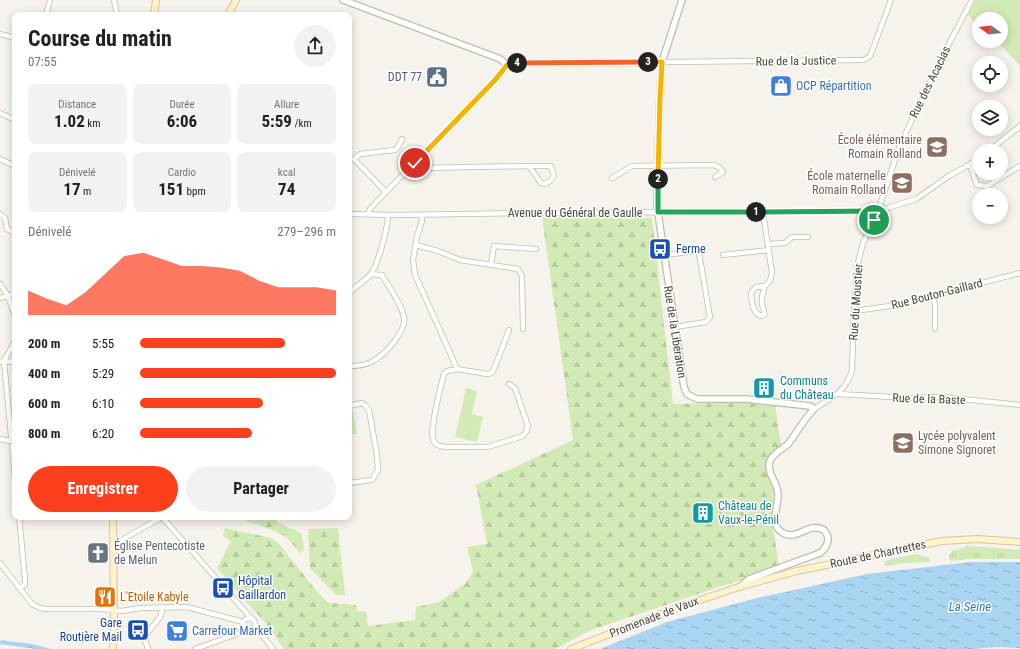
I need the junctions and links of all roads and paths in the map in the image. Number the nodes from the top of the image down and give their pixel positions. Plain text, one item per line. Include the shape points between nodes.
1 (50, 0) edge
2 (114, 0) edge
3 (156, 0) edge
4 (236, 0) edge
5 (343, 0) edge
6 (682, 0) edge
7 (891, 0) edge
8 (972, 0) edge
9 (356, 2) edge
10 (47, 12) edge
11 (116, 12) edge
12 (154, 12) edge
13 (230, 12) edge
14 (0, 34) edge
15 (12, 37) edge
16 (662, 62) junction
17 (507, 65) junction
18 (0, 113) edge
19 (12, 119) edge
20 (1020, 126) edge
21 (402, 139) dead end
22 (998, 144) edge
23 (352, 158) edge
24 (0, 159) edge
25 (352, 160) edge
26 (415, 163) junction
27 (12, 165) edge
28 (970, 165) joint
29 (529, 166) junction
30 (658, 166) junction
31 (1020, 166) edge
32 (715, 177) dead end
33 (612, 178) dead end
34 (386, 192) junction
35 (764, 211) junction
36 (878, 211) junction
37 (658, 212) junction
38 (0, 214) edge
39 (352, 214) edge
40 (368, 214) junction
41 (388, 215) junction
42 (421, 215) junction
43 (12, 231) edge
44 (808, 237) dead end
45 (768, 244) junction
46 (416, 245) junction
47 (536, 248) dead end
48 (769, 250) junction
49 (664, 255) junction
50 (723, 255) dead end
51 (491, 264) junction
52 (1020, 273) edge
53 (371, 274) junction
54 (0, 284) edge
55 (765, 286) junction
56 (352, 291) edge
57 (12, 295) edge
58 (8, 296) junction
59 (932, 296) junction
60 (0, 298) edge
61 (12, 307) edge
62 (854, 311) junction
63 (675, 326) junction
64 (523, 329) dead end
65 (935, 329) dead end
66 (509, 330) dead end
67 (12, 346) edge
68 (2, 362) edge
69 (352, 365) edge
70 (457, 369) junction
71 (509, 384) dead end
72 (838, 394) junction
73 (352, 405) edge
74 (1020, 405) edge
75 (814, 410) junction
76 (12, 435) edge
77 (0, 439) edge
78 (12, 442) edge
79 (352, 483) edge
80 (19, 520) edge
81 (113, 520) edge
82 (157, 520) edge
83 (165, 520) edge
84 (1020, 542) edge
85 (113, 546) junction
86 (0, 563) edge
87 (739, 587) junction
88 (20, 588) junction
89 (114, 610) junction
90 (162, 610) junction
91 (251, 618) junction
92 (243, 622) junction
93 (255, 626) junction
94 (119, 629) dead end
95 (248, 630) junction
96 (113, 633) junction
97 (112, 649) edge
98 (148, 649) edge
99 (195, 649) edge
100 (273, 649) edge
101 (571, 649) edge

1 - 10 street
2 - 11 street
3 - 12 main road
4 - 13 main road
5 - 9 street
6 - 16 street, Rue de la Libération
7 - 16 street, Rue de la Justice via 870,56 864,60
8 - 36 street, Rue des Acacias via 900,145
9 - 17 street via 500,59
14 - 15 street
16 - 17 street
16 - 30 street, Rue de la Libération
17 - 26 street
18 - 19 street
20 - 22 street
21 - 23 street via 395,150 360,154
24 - 27 street
25 - 34 street
26 - 29 street via 420,168
26 - 34 street
28 - 31 street via 977,185 987,186
28 - 36 street, Avenue du Général de Gaulle via 916,199
29 - 29 street via 551,166 554,176 550,182 541,183
30 - 32 street via 714,165 723,172
30 - 33 street via 632,166
30 - 37 street, Rue de la Libération
34 - 40 street
35 - 36 street, Avenue du Général de Gaulle
35 - 37 street, Avenue du Général de Gaulle
35 - 45 street
36 - 62 street, Rue du Moustier via 860,252
37 - 42 street, Avenue du Général de Gaulle
37 - 49 street, Rue de la Libération
38 - 43 street via 7,228
39 - 40 street, Avenue du Général de Gaulle
40 - 41 street, Avenue du Général de Gaulle
41 - 42 street, Avenue du Général de Gaulle
41 - 53 street via 385,234
42 - 46 street
44 - 45 street
45 - 48 street
46 - 51 street via 460,260
46 - 70 street via 413,260 415,275
47 - 51 street via 494,246
48 - 50 street
48 - 55 street via 772,273 770,282
49 - 63 street, Rue de la Libération
49 - 63 street via 696,251 699,253 710,317 706,322
51 - 64 street via 520,271
52 - 59 street, Rue Bouton-Gaillard
53 - 56 street
53 - 69 street via 382,275 402,310 404,323 400,334 378,359
54 - 58 street
55 - 55 street via 756,287 751,293 753,309 761,316 765,312 762,304
57 - 58 street
58 - 60 street
58 - 61 street
59 - 62 street, Rue Bouton-Gaillard via 897,305
59 - 65 street via 935,304
62 - 72 street, Rue du Moustier via 852,371
63 - 75 street, Rue de la Libération via 684,386 689,395 697,399 777,402 810,406
66 - 70 street via 492,372 487,374
67 - 68 street
68 - 76 street
70 - 71 street via 444,374 436,404 432,436 439,446 488,447 523,436 528,426 515,388
72 - 74 street, Rue de la Baste via 943,397
72 - 75 street
73 - 79 street via 362,403 369,410 378,455 378,470 372,480
75 - 87 street via 805,418 789,442 772,457 770,469 778,494 775,520 778,529 791,535 813,527 821,528 828,535 826,547 820,553 749,579
77 - 78 street
80 - 88 street via 25,579 25,585
81 - 85 main road
82 - 85 street
83 - 91 street
84 - 87 main road, Route de Chartrettes via 968,539 931,543 808,569
85 - 89 main road
86 - 88 street
87 - 101 main road, Promenade de Vaux via 648,618
88 - 89 street via 32,604 40,608
89 - 90 street
89 - 96 main road
90 - 92 street via 187,608
90 - 98 street via 161,616 146,634
91 - 92 street
91 - 93 street
92 - 95 street via 243,626
93 - 95 street
93 - 100 street
94 - 96 street
95 - 99 street
96 - 97 main road

